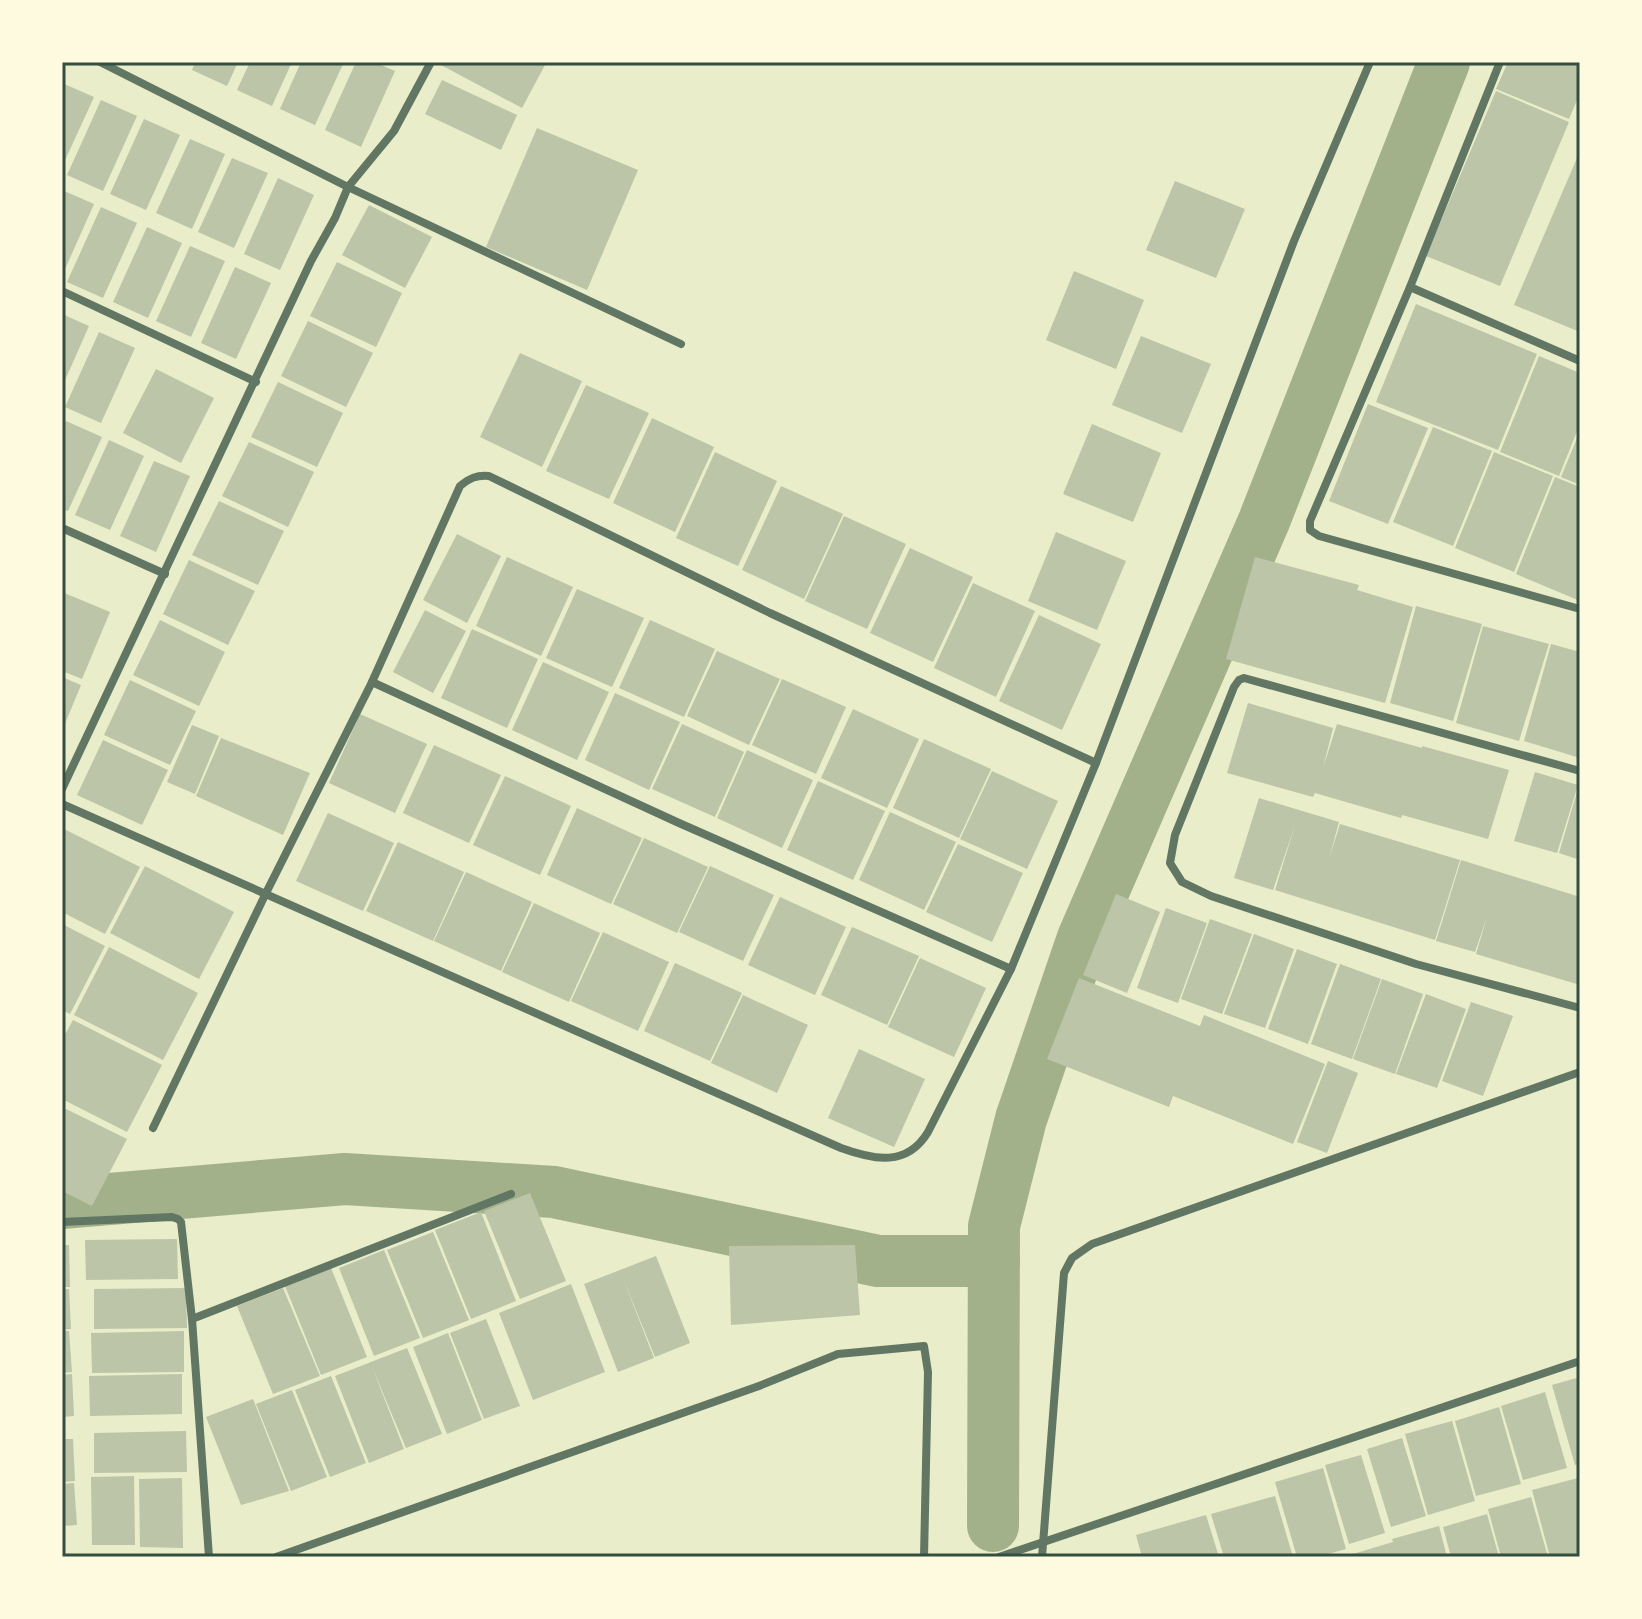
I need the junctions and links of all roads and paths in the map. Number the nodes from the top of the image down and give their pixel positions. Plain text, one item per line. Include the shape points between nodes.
1 (100, 62) edge
2 (431, 62) edge
3 (1370, 62) edge
4 (1500, 62) edge
5 (348, 187) junction
6 (1410, 287) junction
7 (62, 291) edge
8 (681, 344) dead end
9 (1580, 361) edge
10 (256, 382) junction
11 (62, 528) edge
12 (165, 574) junction
13 (1580, 609) edge
14 (372, 682) junction
15 (1096, 763) junction
16 (1580, 771) edge
17 (62, 789) edge
18 (62, 804) edge
19 (266, 893) junction
20 (1011, 969) junction
21 (1580, 1008) edge
22 (1580, 1072) edge
23 (153, 1128) dead end
24 (511, 1194) dead end
25 (62, 1222) edge
26 (192, 1319) junction
27 (1580, 1361) edge
28 (1042, 1541) junction
29 (209, 1557) edge
30 (276, 1557) edge
31 (924, 1557) edge
32 (999, 1557) edge
33 (1042, 1557) edge

1 - 5 street
2 - 5 street via 394,131
3 - 15 street via 1294,241
4 - 6 street
5 - 8 street
5 - 10 street
6 - 9 street
6 - 13 street via 1310,530
7 - 10 street
10 - 12 street
11 - 12 street
12 - 17 street
14 - 15 street via 460,486 489,476
14 - 19 street
14 - 20 street
15 - 20 street
16 - 21 street via 1244,678 1234,687 1175,835 1170,863 1182,882 1211,896 1416,964
18 - 19 street
19 - 20 street via 826,1142 881,1159 906,1154 920,1144
19 - 23 street
22 - 28 street via 1092,1244 1072,1258 1064,1273
24 - 26 street
25 - 26 street via 178,1219
26 - 29 street
27 - 28 street
28 - 32 street
28 - 33 street
30 - 31 street via 838,1354 924,1346

